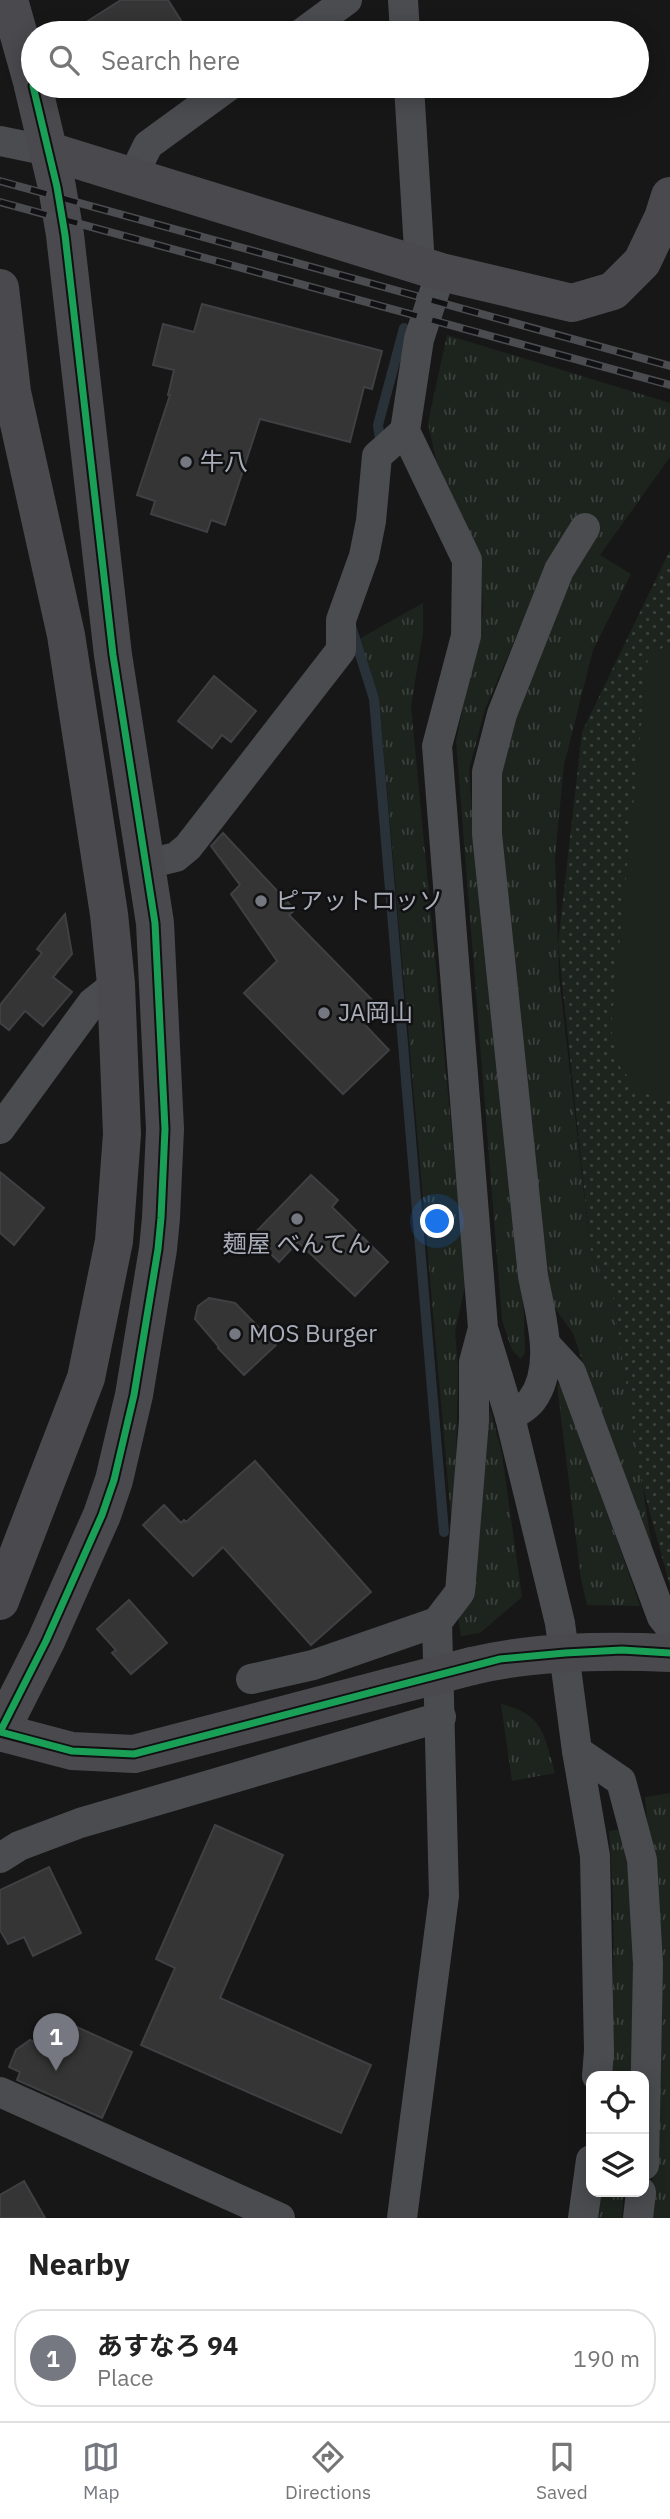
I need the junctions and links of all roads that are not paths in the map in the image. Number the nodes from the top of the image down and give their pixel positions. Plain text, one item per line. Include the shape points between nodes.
1 (9, 0) edge
2 (347, 0) edge
3 (403, 0) edge
4 (318, 21) edge
5 (404, 21) edge
6 (21, 43) edge
7 (36, 98) edge
8 (213, 98) edge
9 (409, 98) edge
10 (0, 141) edge
11 (49, 151) junction
12 (132, 178) junction
13 (670, 196) edge
14 (430, 269) junction
15 (0, 288) edge
16 (390, 445) junction
17 (585, 528) dead end
18 (147, 864) junction
19 (116, 984) junction
20 (0, 1129) edge
21 (483, 1328) junction
22 (546, 1345) junction
23 (510, 1417) junction
24 (0, 1601) edge
25 (437, 1622) junction
26 (668, 1636) edge
27 (565, 1653) junction
28 (251, 1679) dead end
29 (441, 1717) junction
30 (0, 1732) edge
31 (577, 1751) junction
32 (0, 1858) edge
33 (597, 2071) edge
34 (0, 2092) edge
35 (645, 2134) edge
36 (586, 2196) edge
37 (640, 2197) edge
38 (259, 2214) edge
39 (402, 2218) edge
40 (583, 2218) edge
41 (638, 2218) edge

1 - 6 street
2 - 4 street
3 - 5 street
7 - 11 street
8 - 12 street via 148,145
9 - 14 street
10 - 11 street
11 - 12 street
11 - 18 street via 65,235 113,654
12 - 14 street
13 - 14 street via 642,262 613,291 572,303
14 - 16 street via 419,339
15 - 19 street via 12,392 66,635
16 - 18 street via 377,456 371,520 364,556 341,620 341,650 188,847 176,858
16 - 21 street via 467,561 466,636 437,746
17 - 22 street via 554,582 502,714 487,772 487,834 533,1276
18 - 30 street via 155,923 165,1129 158,1249 134,1395 102,1515 47,1641
19 - 20 street via 92,1003
19 - 24 street via 122,1134 114,1241 86,1378
21 - 23 street
21 - 25 street via 474,1362 474,1422 460,1592
22 - 23 street via 540,1386 530,1402
22 - 26 street via 571,1372
23 - 27 street
25 - 28 street via 313,1665
25 - 29 street
26 - 27 street via 622,1650
27 - 30 street, bridge via 500,1659 134,1754 72,1751
27 - 31 street
29 - 32 street via 80,1823
29 - 39 street via 444,1896
31 - 33 street via 595,1856
31 - 35 street via 621,1781 642,1860 648,1964
34 - 38 street
36 - 40 street
37 - 41 street

